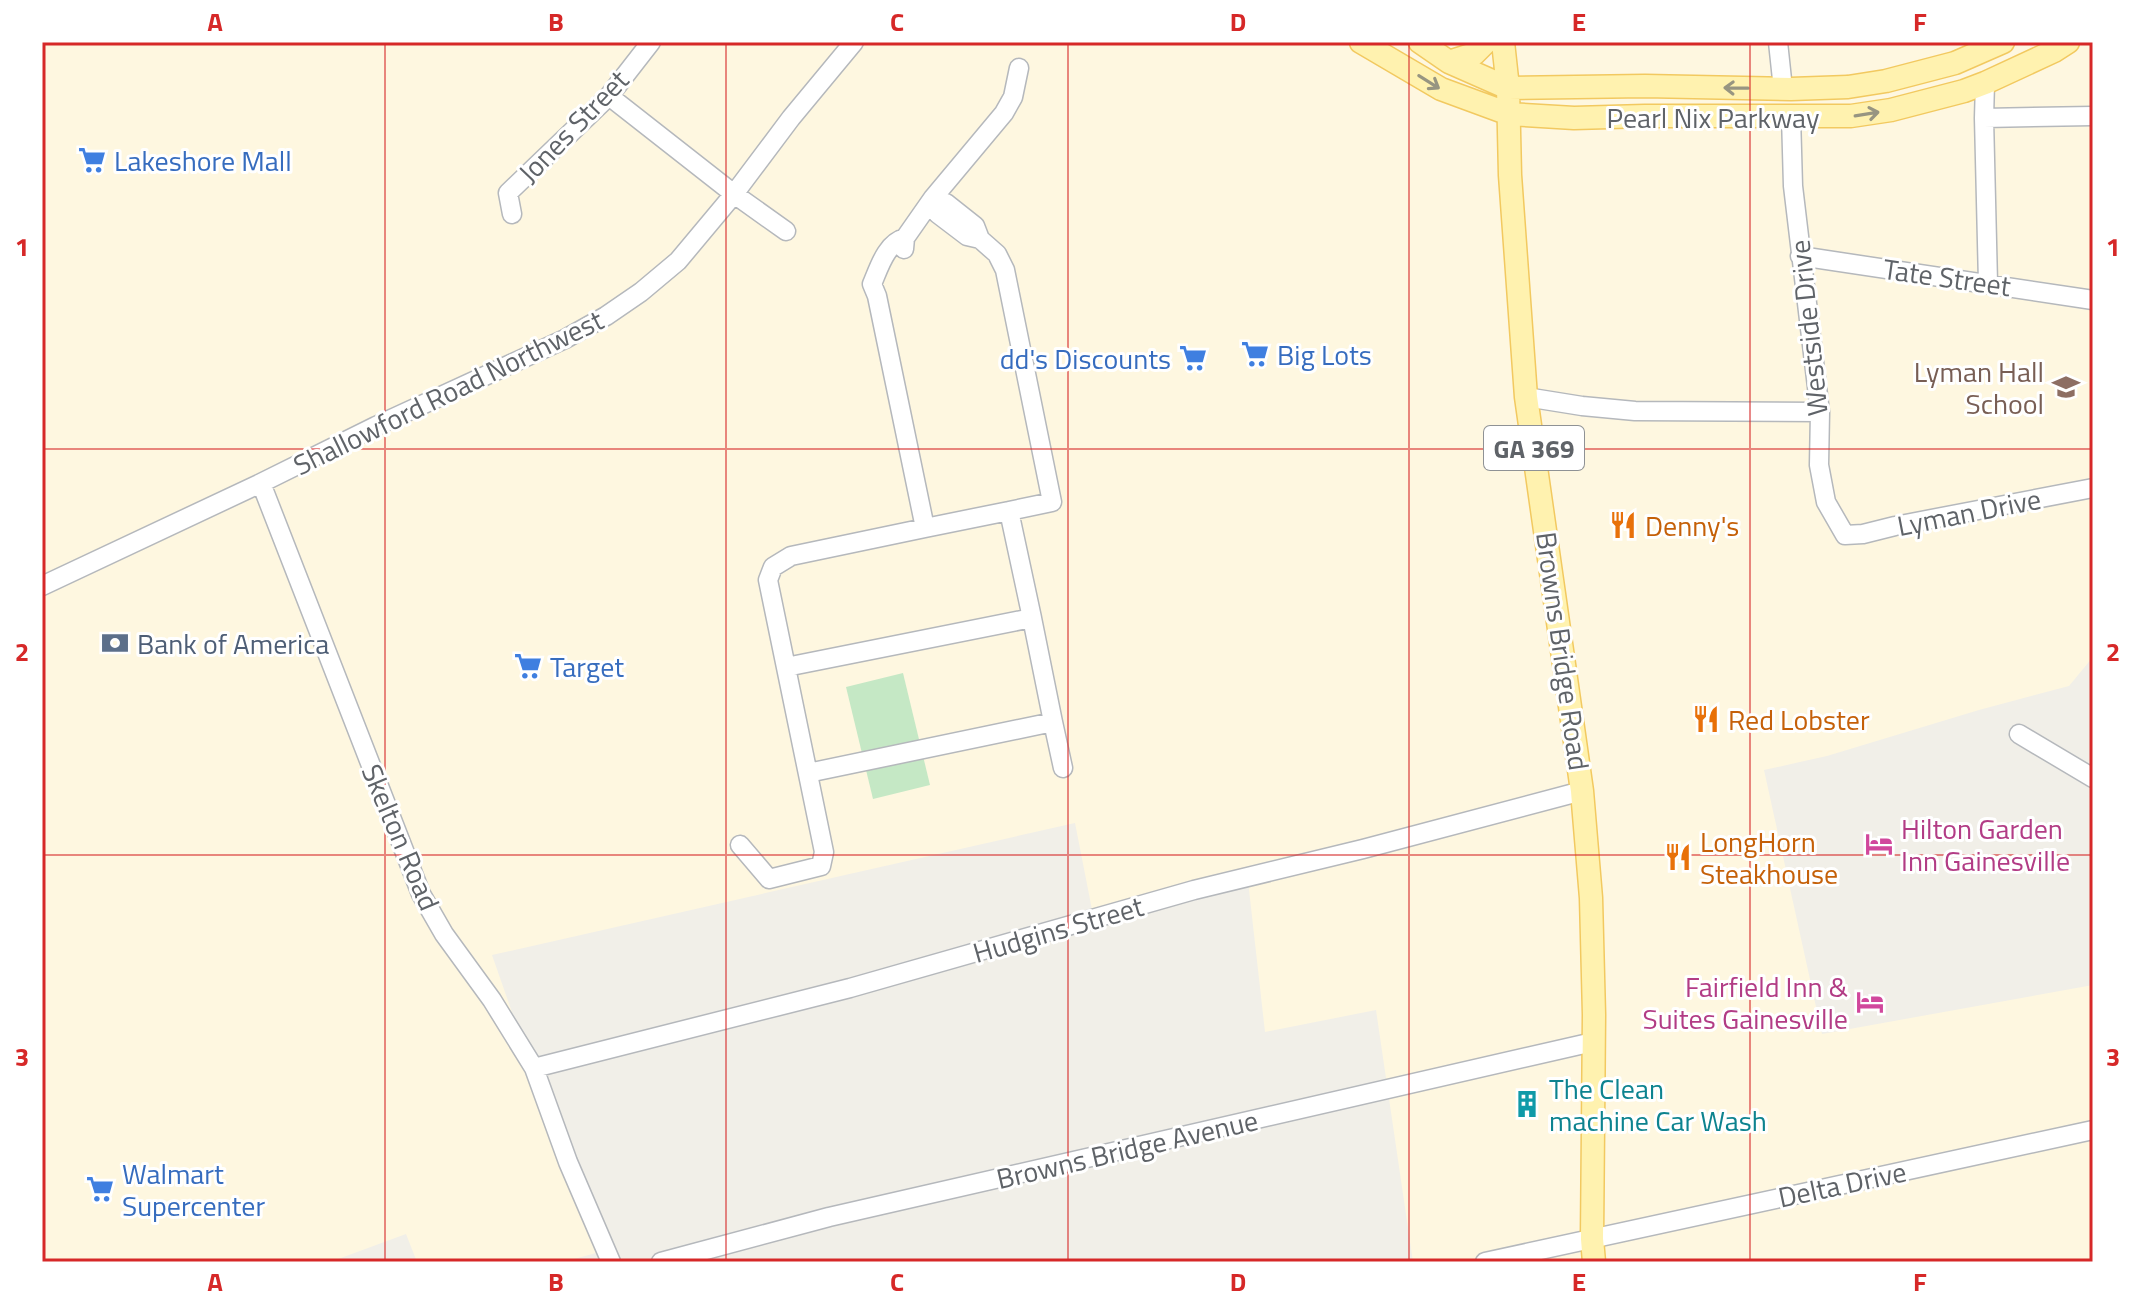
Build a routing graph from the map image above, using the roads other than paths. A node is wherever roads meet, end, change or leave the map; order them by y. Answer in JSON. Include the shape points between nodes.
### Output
{"nodes":[{"id":1,"x":651,"y":42,"type":"edge"},
{"id":2,"x":854,"y":42,"type":"edge"},
{"id":3,"x":1361,"y":42,"type":"edge"},
{"id":4,"x":1420,"y":42,"type":"edge"},
{"id":5,"x":1486,"y":42,"type":"edge"},
{"id":6,"x":1503,"y":42,"type":"edge"},
{"id":7,"x":1778,"y":42,"type":"edge"},
{"id":8,"x":2003,"y":42,"type":"edge"},
{"id":9,"x":2068,"y":42,"type":"edge"},
{"id":10,"x":1449,"y":62,"type":"junction"},
{"id":11,"x":1019,"y":68,"type":"dead end"},
{"id":12,"x":1985,"y":83,"type":"junction"},
{"id":13,"x":1508,"y":88,"type":"junction"},
{"id":14,"x":1783,"y":89,"type":"junction"},
{"id":15,"x":609,"y":96,"type":"junction"},
{"id":16,"x":1509,"y":114,"type":"junction"},
{"id":17,"x":1791,"y":116,"type":"junction"},
{"id":18,"x":2093,"y":116,"type":"edge"},
{"id":19,"x":1984,"y":118,"type":"junction"},
{"id":20,"x":734,"y":194,"type":"junction"},
{"id":21,"x":935,"y":200,"type":"junction"},
{"id":22,"x":512,"y":214,"type":"dead end"},
{"id":23,"x":786,"y":231,"type":"dead end"},
{"id":24,"x":1800,"y":256,"type":"junction"},
{"id":25,"x":1988,"y":283,"type":"junction"},
{"id":26,"x":2093,"y":300,"type":"edge"},
{"id":27,"x":1526,"y":397,"type":"junction"},
{"id":28,"x":1820,"y":412,"type":"junction"},
{"id":29,"x":261,"y":483,"type":"junction"},
{"id":30,"x":2093,"y":488,"type":"edge"},
{"id":31,"x":1009,"y":511,"type":"junction"},
{"id":32,"x":925,"y":528,"type":"junction"},
{"id":33,"x":1845,"y":535,"type":"joint"},
{"id":34,"x":42,"y":586,"type":"edge"},
{"id":35,"x":1032,"y":618,"type":"junction"},
{"id":36,"x":786,"y":667,"type":"junction"},
{"id":37,"x":1053,"y":722,"type":"junction"},
{"id":38,"x":2019,"y":734,"type":"dead end"},
{"id":39,"x":1063,"y":768,"type":"dead end"},
{"id":40,"x":808,"y":773,"type":"junction"},
{"id":41,"x":2093,"y":778,"type":"edge"},
{"id":42,"x":1582,"y":791,"type":"junction"},
{"id":43,"x":740,"y":845,"type":"dead end"},
{"id":44,"x":1593,"y":1042,"type":"junction"},
{"id":45,"x":534,"y":1068,"type":"junction"},
{"id":46,"x":2093,"y":1130,"type":"edge"},
{"id":47,"x":1592,"y":1239,"type":"junction"},
{"id":48,"x":611,"y":1262,"type":"edge"},
{"id":49,"x":661,"y":1262,"type":"edge"},
{"id":50,"x":1485,"y":1262,"type":"edge"},
{"id":51,"x":1594,"y":1262,"type":"edge"}],
"edges":[{"from":1,"to":15,"type":"street","name":"Jones Street"},
{"from":2,"to":20,"type":"street","name":"Shallowford Road Northwest"},
{"from":3,"to":16,"type":"main road","name":"Pearl Nix Parkway","one_way":true,"via":[[1441,89]]},
{"from":4,"to":10,"type":"main road","name":"Pearl Nix Parkway"},
{"from":5,"to":10,"type":"main road","via":[[1474,54]]},
{"from":6,"to":13,"type":"main road","name":"Browns Bridge Road","number":"GA 369"},
{"from":7,"to":14,"type":"street"},
{"from":8,"to":14,"type":"main road","name":"Pearl Nix Parkway","via":[[1955,63],[1886,81]]},
{"from":9,"to":12,"type":"main road","name":"Pearl Nix Parkway"},
{"from":10,"to":13,"type":"main road","name":"Pearl Nix Parkway"},
{"from":11,"to":21,"type":"street","via":[[1004,113]]},
{"from":17,"to":12,"type":"main road","name":"Pearl Nix Parkway","one_way":true,"via":[[1891,110]]},
{"from":12,"to":19,"type":"street"},
{"from":14,"to":13,"type":"main road","name":"Pearl Nix Parkway","one_way":true},
{"from":13,"to":16,"type":"main road","name":"Browns Bridge Road","number":"GA 369"},
{"from":15,"to":20,"type":"street"},
{"from":15,"to":22,"type":"street","name":"Jones Street","via":[[508,193]]},
{"from":16,"to":17,"type":"main road","name":"Pearl Nix Parkway"},
{"from":16,"to":27,"type":"main road","name":"Browns Bridge Road","number":"GA 369"},
{"from":17,"to":24,"type":"street","name":"Westside Drive"},
{"from":18,"to":19,"type":"street"},
{"from":19,"to":25,"type":"street"},
{"from":20,"to":23,"type":"street"},
{"from":20,"to":29,"type":"street","name":"Shallowford Road Northwest","via":[[678,261],[606,316]]},
{"from":21,"to":31,"type":"street","via":[[938,214],[957,220],[967,236],[980,239],[1005,270],[1052,502]]},
{"from":21,"to":32,"type":"street","via":[[898,240],[872,284]]},
{"from":24,"to":25,"type":"street","name":"Tate Street"},
{"from":24,"to":28,"type":"street","name":"Westside Drive"},
{"from":25,"to":26,"type":"street","name":"Tate Street"},
{"from":27,"to":28,"type":"street","via":[[1635,411]]},
{"from":27,"to":42,"type":"main road","name":"Browns Bridge Road","number":"GA 369"},
{"from":28,"to":33,"type":"street","name":"Westside Drive","via":[[1819,465],[1826,502]]},
{"from":29,"to":34,"type":"street","name":"Shallowford Road Northwest"},
{"from":29,"to":45,"type":"street","name":"Skelton Road","via":[[421,894]]},
{"from":30,"to":33,"type":"street","name":"Lyman Drive"},
{"from":31,"to":32,"type":"street"},
{"from":31,"to":35,"type":"street"},
{"from":32,"to":36,"type":"street","via":[[791,556],[773,567],[768,580]]},
{"from":35,"to":36,"type":"street"},
{"from":35,"to":37,"type":"street"},
{"from":36,"to":40,"type":"street"},
{"from":37,"to":39,"type":"street"},
{"from":37,"to":40,"type":"street"},
{"from":38,"to":41,"type":"street"},
{"from":40,"to":43,"type":"street","via":[[824,852],[821,866],[769,879]]},
{"from":42,"to":44,"type":"main road","name":"Browns Bridge Road","number":"GA 369","via":[[1591,898]]},
{"from":42,"to":45,"type":"street","name":"Hudgins Street"},
{"from":44,"to":47,"type":"main road","name":"Browns Bridge Road","number":"GA 369"},
{"from":44,"to":49,"type":"street","name":"Browns Bridge Avenue","via":[[829,1217]]},
{"from":45,"to":48,"type":"street","name":"Skelton Road"},
{"from":46,"to":47,"type":"street","name":"Delta Drive"},
{"from":47,"to":50,"type":"street","name":"Delta Drive"},
{"from":47,"to":51,"type":"main road","name":"Browns Bridge Road","number":"GA 369"}]}
